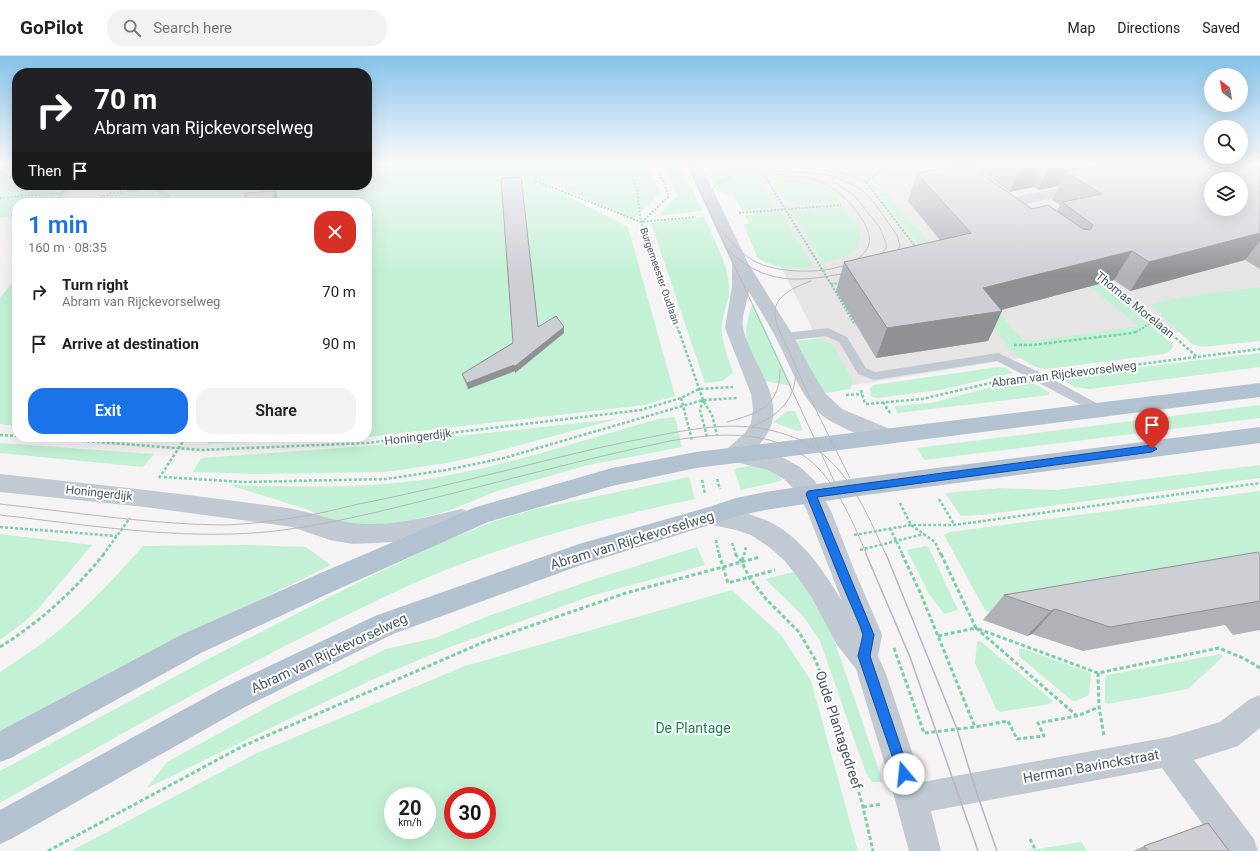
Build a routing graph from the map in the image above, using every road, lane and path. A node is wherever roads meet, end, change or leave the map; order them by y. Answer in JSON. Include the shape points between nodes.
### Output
{"nodes":[{"id":1,"x":585,"y":200,"type":"edge"},
{"id":2,"x":638,"y":200,"type":"edge"},
{"id":3,"x":665,"y":200,"type":"edge"},
{"id":4,"x":710,"y":200,"type":"edge"},
{"id":5,"x":780,"y":200,"type":"edge"},
{"id":6,"x":1000,"y":200,"type":"edge"},
{"id":7,"x":1026,"y":200,"type":"edge"},
{"id":8,"x":641,"y":222,"type":"junction"},
{"id":9,"x":740,"y":263,"type":"junction"},
{"id":10,"x":1102,"y":278,"type":"edge"},
{"id":11,"x":831,"y":284,"type":"dead end"},
{"id":12,"x":785,"y":337,"type":"junction"},
{"id":13,"x":1260,"y":349,"type":"edge"},
{"id":14,"x":1198,"y":357,"type":"junction"},
{"id":15,"x":1037,"y":376,"type":"junction"},
{"id":16,"x":1260,"y":390,"type":"edge"},
{"id":17,"x":681,"y":398,"type":"dead end"},
{"id":18,"x":703,"y":400,"type":"junction"},
{"id":19,"x":762,"y":400,"type":"junction"},
{"id":20,"x":827,"y":408,"type":"junction"},
{"id":21,"x":1100,"y":410,"type":"junction"},
{"id":22,"x":0,"y":435,"type":"edge"},
{"id":23,"x":882,"y":435,"type":"junction"},
{"id":24,"x":1260,"y":435,"type":"edge"},
{"id":25,"x":12,"y":436,"type":"edge"},
{"id":26,"x":93,"y":442,"type":"edge"},
{"id":27,"x":183,"y":442,"type":"edge"},
{"id":28,"x":178,"y":449,"type":"junction"},
{"id":29,"x":724,"y":456,"type":"junction"},
{"id":30,"x":152,"y":476,"type":"dead end"},
{"id":31,"x":160,"y":476,"type":"junction"},
{"id":32,"x":0,"y":483,"type":"edge"},
{"id":33,"x":1260,"y":483,"type":"edge"},
{"id":34,"x":811,"y":494,"type":"junction"},
{"id":35,"x":145,"y":498,"type":"junction"},
{"id":36,"x":481,"y":515,"type":"junction"},
{"id":37,"x":725,"y":517,"type":"junction"},
{"id":38,"x":0,"y":527,"type":"edge"},
{"id":39,"x":890,"y":528,"type":"junction"},
{"id":40,"x":117,"y":536,"type":"junction"},
{"id":41,"x":830,"y":541,"type":"junction"},
{"id":42,"x":791,"y":550,"type":"junction"},
{"id":43,"x":742,"y":562,"type":"junction"},
{"id":44,"x":938,"y":636,"type":"junction"},
{"id":45,"x":892,"y":641,"type":"dead end"},
{"id":46,"x":0,"y":647,"type":"edge"},
{"id":47,"x":864,"y":656,"type":"junction"},
{"id":48,"x":1098,"y":673,"type":"dead end"},
{"id":49,"x":1099,"y":707,"type":"junction"},
{"id":50,"x":1260,"y":709,"type":"edge"},
{"id":51,"x":1077,"y":716,"type":"junction"},
{"id":52,"x":975,"y":727,"type":"junction"},
{"id":53,"x":0,"y":747,"type":"edge"},
{"id":54,"x":1169,"y":752,"type":"junction"},
{"id":55,"x":1109,"y":763,"type":"junction"},
{"id":56,"x":912,"y":800,"type":"junction"},
{"id":57,"x":0,"y":828,"type":"edge"},
{"id":58,"x":1030,"y":839,"type":"dead end"},
{"id":59,"x":48,"y":851,"type":"edge"},
{"id":60,"x":872,"y":851,"type":"edge"},
{"id":61,"x":925,"y":851,"type":"edge"},
{"id":62,"x":1036,"y":851,"type":"edge"},
{"id":63,"x":1242,"y":851,"type":"edge"}],
"edges":[{"from":1,"to":8,"type":"path"},
{"from":2,"to":8,"type":"path"},
{"from":3,"to":8,"type":"path","name":"Burgemeester Oudlaan"},
{"from":4,"to":9,"type":"street"},
{"from":5,"to":11,"type":"path"},
{"from":6,"to":7,"type":"street","via":[[1011,207]]},
{"from":8,"to":18,"type":"path","name":"Burgemeester Oudlaan"},
{"from":9,"to":12,"type":"street"},
{"from":9,"to":19,"type":"street","via":[[741,287],[734,328]]},
{"from":10,"to":14,"type":"path","name":"Thomas Morelaan","via":[[1150,314]]},
{"from":12,"to":15,"type":"lane","via":[[828,332],[843,340],[862,371],[874,376],[993,357]]},
{"from":12,"to":20,"type":"street","via":[[810,387]]},
{"from":13,"to":14,"type":"path","name":"Abram van Rijckevorselweg"},
{"from":14,"to":15,"type":"path","name":"Abram van Rijckevorselweg"},
{"from":15,"to":20,"type":"path","name":"Abram van Rijckevorselweg","via":[[1004,380],[922,399]]},
{"from":15,"to":21,"type":"lane"},
{"from":16,"to":21,"type":"main road"},
{"from":17,"to":28,"type":"path","name":"Honingerdijk","via":[[641,410],[367,443]]},
{"from":18,"to":19,"type":"path"},
{"from":18,"to":29,"type":"path","name":"Abram van Rijckevorselweg","via":[[712,415]]},
{"from":18,"to":29,"type":"path","name":"Abram van Rijckevorselweg","via":[[700,410]]},
{"from":18,"to":31,"type":"path","via":[[504,458],[386,479],[243,482]]},
{"from":19,"to":29,"type":"street","via":[[763,422],[755,437],[746,446]]},
{"from":20,"to":23,"type":"street"},
{"from":21,"to":23,"type":"main road"},
{"from":22,"to":25,"type":"path"},
{"from":23,"to":29,"type":"main road"},
{"from":24,"to":34,"type":"main road","name":"Abram van Rijckevorselweg"},
{"from":26,"to":28,"type":"path","name":"Honingerdijk"},
{"from":27,"to":28,"type":"path"},
{"from":28,"to":31,"type":"path"},
{"from":29,"to":34,"type":"street","via":[[774,463],[792,473]]},
{"from":29,"to":36,"type":"main road","via":[[612,477]]},
{"from":29,"to":37,"type":"path","name":"Abram van Rijckevorselweg"},
{"from":30,"to":31,"type":"path"},
{"from":31,"to":35,"type":"path"},
{"from":32,"to":35,"type":"street","name":"Honingerdijk"},
{"from":33,"to":39,"type":"path","via":[[954,524]]},
{"from":34,"to":37,"type":"main road","name":"Abram van Rijckevorselweg","via":[[743,505]]},
{"from":34,"to":41,"type":"street"},
{"from":35,"to":36,"type":"street","name":"Honingerdijk","via":[[294,518],[353,534],[393,533]]},
{"from":35,"to":40,"type":"path"},
{"from":36,"to":53,"type":"main road","via":[[191,644]]},
{"from":37,"to":42,"type":"street","via":[[767,531]]},
{"from":37,"to":43,"type":"path","name":"Abram van Rijckevorselweg","via":[[734,552]]},
{"from":37,"to":43,"type":"path","name":"Abram van Rijckevorselweg","via":[[746,546]]},
{"from":37,"to":57,"type":"main road","name":"Abram van Rijckevorselweg","via":[[578,555],[384,625],[233,698]]},
{"from":38,"to":40,"type":"path"},
{"from":39,"to":41,"type":"path"},
{"from":39,"to":44,"type":"path"},
{"from":40,"to":46,"type":"path","via":[[79,584],[22,634]]},
{"from":41,"to":47,"type":"street","via":[[868,635]]},
{"from":42,"to":43,"type":"path"},
{"from":42,"to":47,"type":"street","via":[[829,602],[846,636]]},
{"from":43,"to":59,"type":"path","via":[[626,593],[484,642],[243,746]]},
{"from":43,"to":60,"type":"path","name":"Oude Plantagedreef","via":[[749,577],[766,599],[799,632],[816,661],[840,726],[863,807]]},
{"from":44,"to":51,"type":"path","via":[[976,628]]},
{"from":44,"to":52,"type":"path"},
{"from":45,"to":52,"type":"path","via":[[924,733]]},
{"from":47,"to":56,"type":"street"},
{"from":48,"to":49,"type":"path"},
{"from":49,"to":51,"type":"path"},
{"from":49,"to":55,"type":"path"},
{"from":50,"to":54,"type":"street","name":"Herman Bavinckstraat","via":[[1227,735]]},
{"from":51,"to":52,"type":"path","via":[[1038,723],[1044,736],[1017,739],[1008,721]]},
{"from":54,"to":55,"type":"street","name":"Herman Bavinckstraat"},
{"from":54,"to":63,"type":"street"},
{"from":55,"to":56,"type":"street","name":"Herman Bavinckstraat"},
{"from":56,"to":61,"type":"street"},
{"from":58,"to":62,"type":"path"}]}
